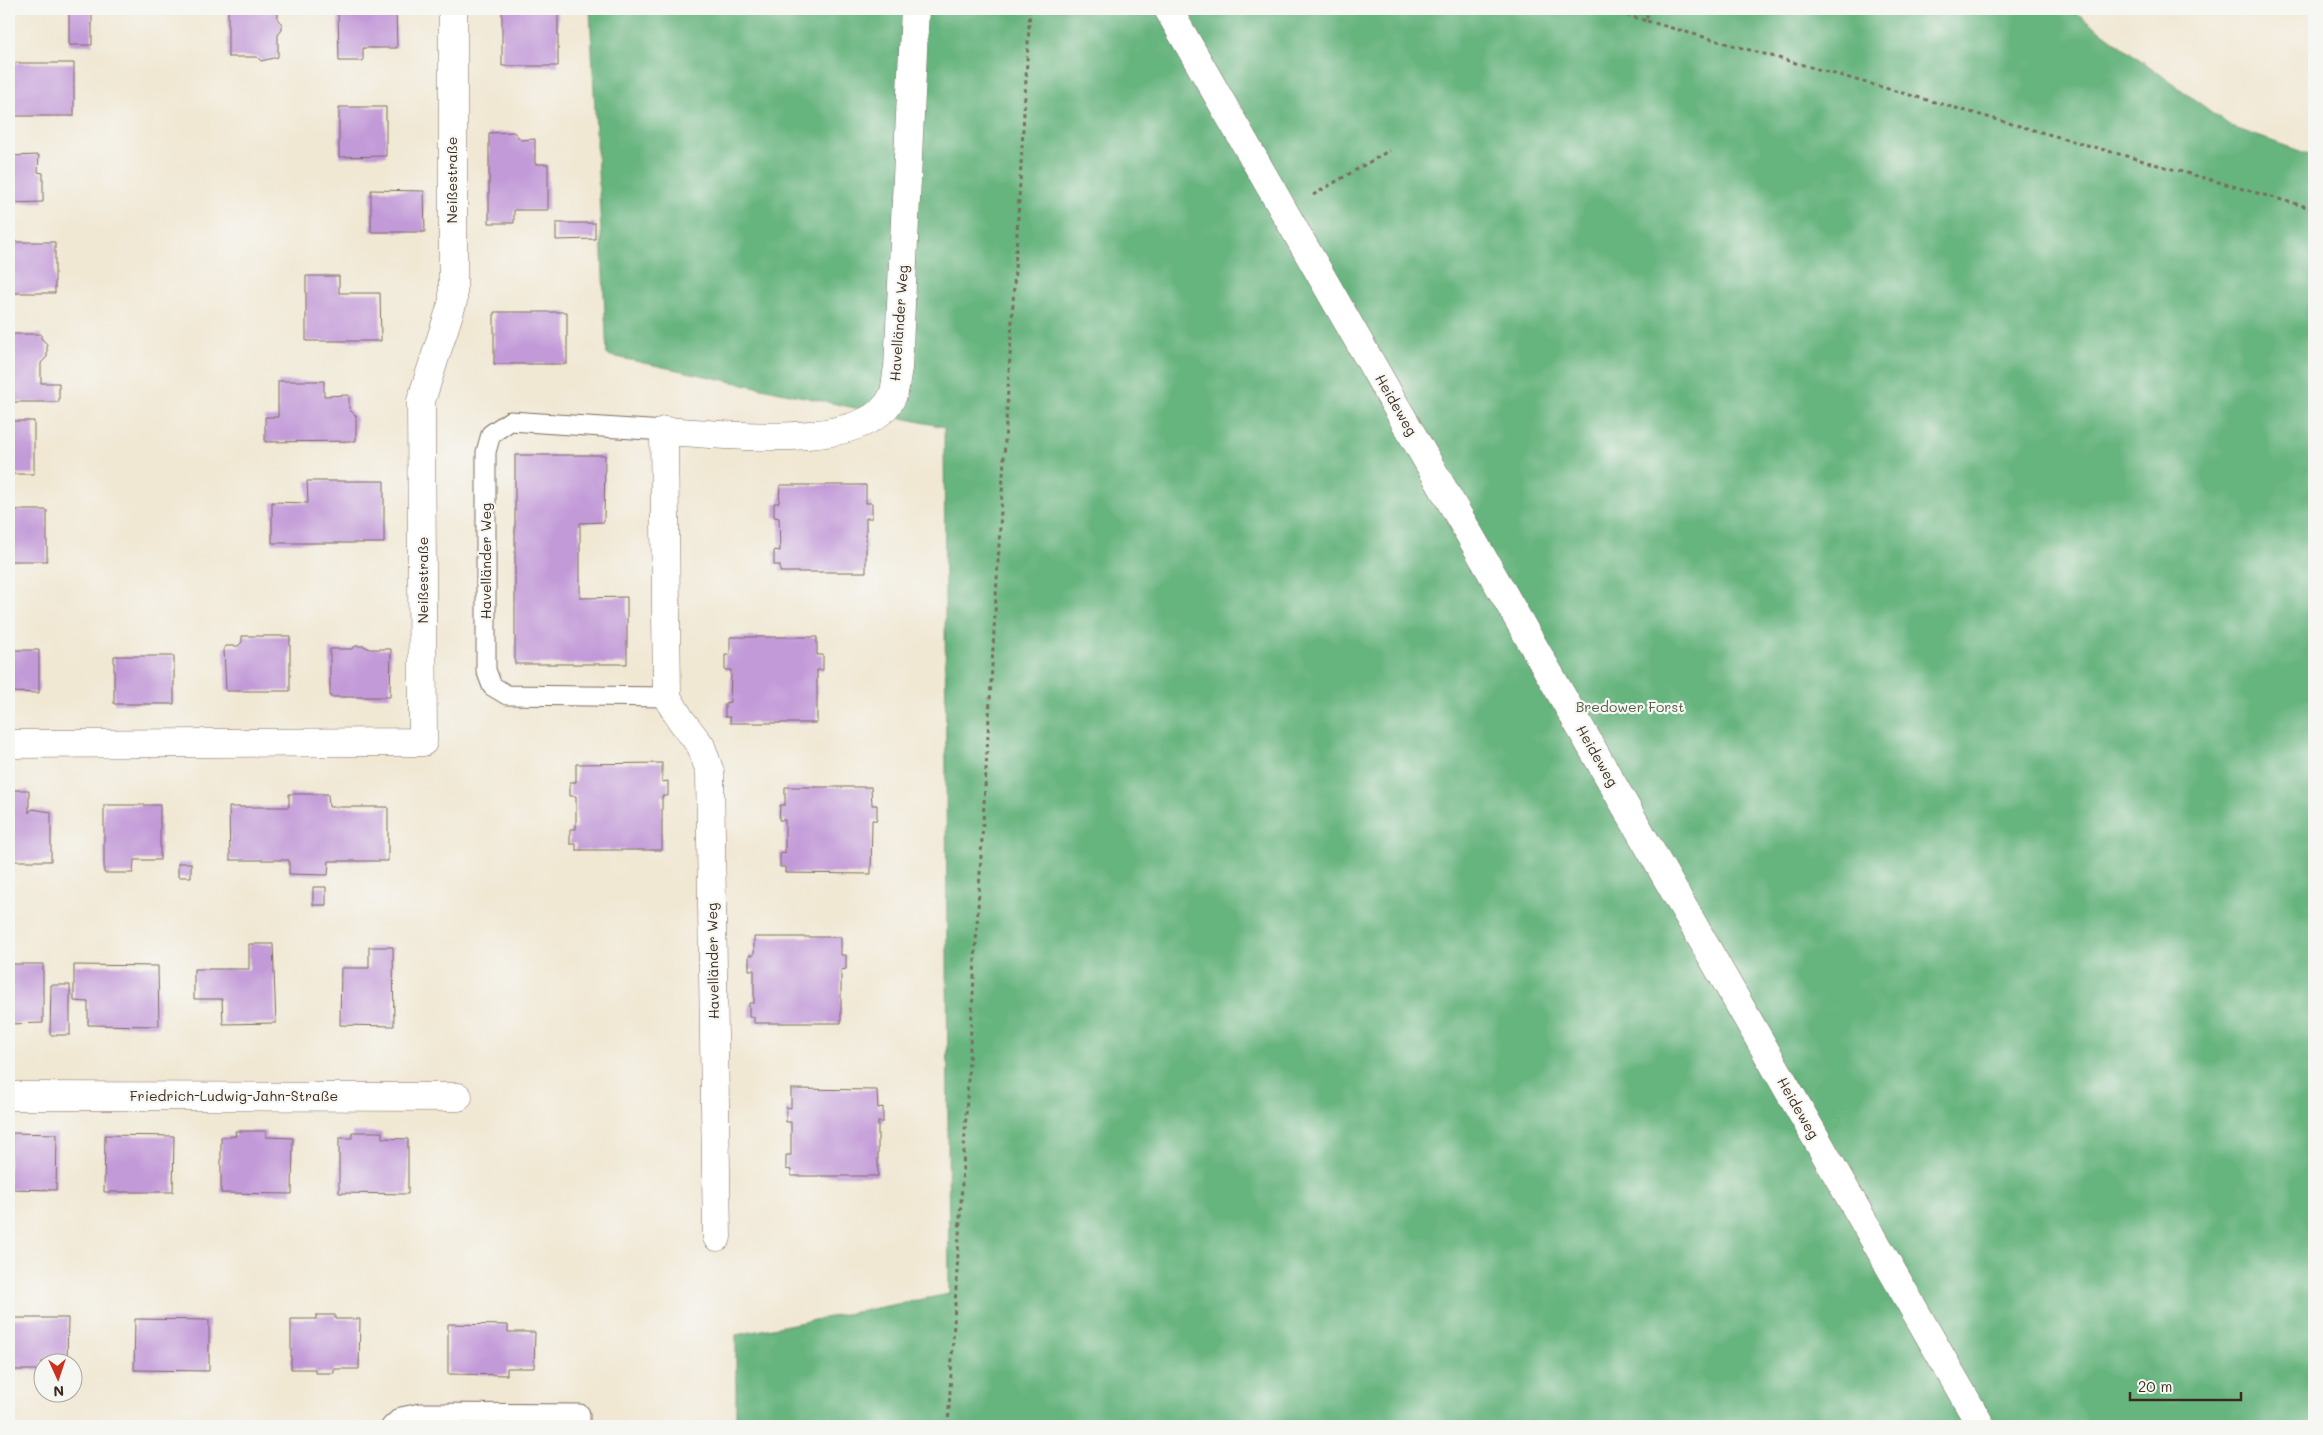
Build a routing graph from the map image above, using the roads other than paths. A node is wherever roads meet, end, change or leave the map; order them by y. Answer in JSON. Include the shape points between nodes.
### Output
{"nodes":[{"id":1,"x":453,"y":9,"type":"edge"},
{"id":2,"x":916,"y":9,"type":"edge"},
{"id":3,"x":1168,"y":9,"type":"edge"},
{"id":4,"x":664,"y":431,"type":"junction"},
{"id":5,"x":667,"y":697,"type":"junction"},
{"id":6,"x":9,"y":744,"type":"edge"},
{"id":7,"x":9,"y":1096,"type":"edge"},
{"id":8,"x":458,"y":1097,"type":"dead end"},
{"id":9,"x":717,"y":1237,"type":"dead end"},
{"id":10,"x":391,"y":1426,"type":"edge"},
{"id":11,"x":580,"y":1426,"type":"edge"},
{"id":12,"x":1981,"y":1426,"type":"edge"}],
"edges":[{"from":1,"to":6,"type":"street","name":"Neißestraße","via":[[452,301],[422,401],[424,742]]},
{"from":2,"to":4,"type":"street","name":"Havelländer Weg","via":[[898,368],[892,395],[883,409],[867,422],[839,432],[804,436]]},
{"from":3,"to":12,"type":"street","name":"Heideweg"},
{"from":4,"to":5,"type":"street"},
{"from":4,"to":5,"type":"lane","name":"Havelländer Weg","via":[[510,421],[491,434],[486,452],[486,670],[492,686],[507,695]]},
{"from":5,"to":9,"type":"street","name":"Havelländer Weg","via":[[701,746],[710,772]]},
{"from":7,"to":8,"type":"street","name":"Friedrich-Ludwig-Jahn-Straße"},
{"from":10,"to":11,"type":"lane","via":[[401,1417],[420,1413],[580,1414]]}]}
